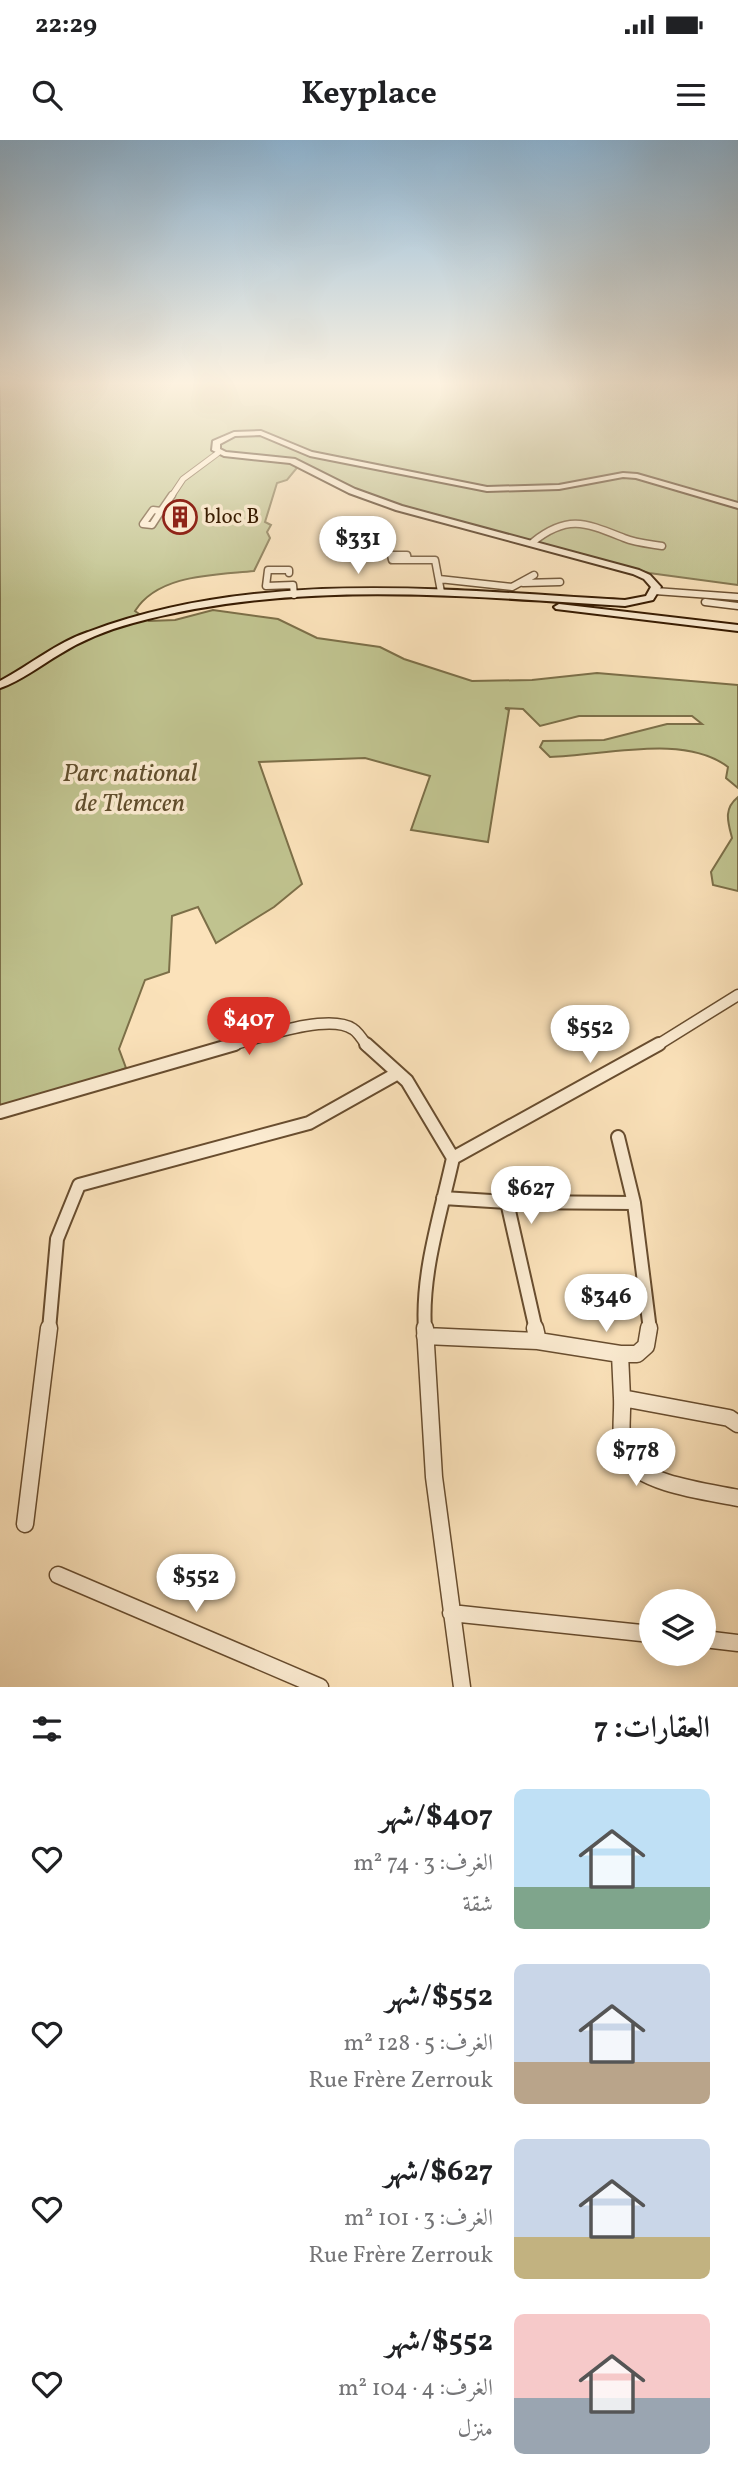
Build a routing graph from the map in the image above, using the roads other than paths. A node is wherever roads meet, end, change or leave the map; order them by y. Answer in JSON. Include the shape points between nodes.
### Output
{"nodes":[{"id":1,"x":214,"y":455,"type":"edge"},
{"id":2,"x":217,"y":455,"type":"edge"},
{"id":3,"x":314,"y":455,"type":"edge"},
{"id":4,"x":738,"y":506,"type":"edge"},
{"id":5,"x":162,"y":511,"type":"dead end"},
{"id":6,"x":533,"y":542,"type":"junction"},
{"id":7,"x":662,"y":546,"type":"dead end"},
{"id":8,"x":408,"y":560,"type":"dead end"},
{"id":9,"x":289,"y":573,"type":"dead end"},
{"id":10,"x":534,"y":575,"type":"dead end"},
{"id":11,"x":439,"y":579,"type":"junction"},
{"id":12,"x":559,"y":582,"type":"dead end"},
{"id":13,"x":519,"y":583,"type":"junction"},
{"id":14,"x":655,"y":591,"type":"junction"},
{"id":15,"x":441,"y":592,"type":"junction"},
{"id":16,"x":472,"y":594,"type":"junction"},
{"id":17,"x":293,"y":595,"type":"junction"},
{"id":18,"x":738,"y":597,"type":"edge"},
{"id":19,"x":705,"y":602,"type":"dead end"},
{"id":20,"x":738,"y":606,"type":"edge"},
{"id":21,"x":738,"y":628,"type":"edge"},
{"id":22,"x":3,"y":685,"type":"edge"},
{"id":23,"x":738,"y":995,"type":"edge"},
{"id":24,"x":398,"y":1073,"type":"junction"},
{"id":25,"x":0,"y":1112,"type":"edge"},
{"id":26,"x":618,"y":1137,"type":"dead end"},
{"id":27,"x":453,"y":1158,"type":"junction"},
{"id":28,"x":443,"y":1198,"type":"junction"},
{"id":29,"x":507,"y":1202,"type":"junction"},
{"id":30,"x":634,"y":1203,"type":"junction"},
{"id":31,"x":425,"y":1336,"type":"junction"},
{"id":32,"x":537,"y":1341,"type":"junction"},
{"id":33,"x":620,"y":1354,"type":"junction"},
{"id":34,"x":622,"y":1398,"type":"junction"},
{"id":35,"x":738,"y":1424,"type":"edge"},
{"id":36,"x":738,"y":1498,"type":"edge"},
{"id":37,"x":25,"y":1524,"type":"dead end"},
{"id":38,"x":58,"y":1575,"type":"dead end"},
{"id":39,"x":451,"y":1613,"type":"junction"},
{"id":40,"x":639,"y":1633,"type":"edge"},
{"id":41,"x":716,"y":1640,"type":"edge"},
{"id":42,"x":738,"y":1643,"type":"edge"},
{"id":43,"x":320,"y":1687,"type":"edge"},
{"id":44,"x":462,"y":1687,"type":"edge"}],
"edges":[{"from":1,"to":5,"type":"street","via":[[183,479]]},
{"from":2,"to":6,"type":"main road","via":[[292,461],[399,508]]},
{"from":3,"to":4,"type":"main road","via":[[486,489],[559,487],[628,475]]},
{"from":6,"to":7,"type":"street","via":[[553,526],[583,523],[626,540]]},
{"from":6,"to":14,"type":"main road","via":[[636,572],[653,582]]},
{"from":8,"to":11,"type":"street","via":[[435,560]]},
{"from":9,"to":17,"type":"street","via":[[268,570],[267,586],[293,585]]},
{"from":10,"to":13,"type":"street"},
{"from":11,"to":13,"type":"street","via":[[512,587]]},
{"from":11,"to":15,"type":"street"},
{"from":12,"to":13,"type":"street"},
{"from":14,"to":16,"type":"main road","via":[[643,601],[625,603]]},
{"from":14,"to":18,"type":"street"},
{"from":15,"to":16,"type":"main road"},
{"from":15,"to":17,"type":"main road"},
{"from":16,"to":21,"type":"main road","via":[[624,617]]},
{"from":17,"to":22,"type":"main road","via":[[185,610],[115,626],[70,642]]},
{"from":19,"to":20,"type":"street"},
{"from":23,"to":27,"type":"street","via":[[646,1052]]},
{"from":24,"to":25,"type":"street","via":[[372,1052],[354,1028],[315,1024]]},
{"from":24,"to":27,"type":"street"},
{"from":24,"to":37,"type":"street","via":[[309,1123],[79,1185],[57,1239]]},
{"from":26,"to":30,"type":"street"},
{"from":27,"to":28,"type":"street"},
{"from":28,"to":29,"type":"street"},
{"from":28,"to":31,"type":"street","via":[[424,1314]]},
{"from":29,"to":30,"type":"street"},
{"from":29,"to":32,"type":"street"},
{"from":30,"to":33,"type":"street","via":[[649,1333],[646,1346],[637,1354]]},
{"from":31,"to":32,"type":"street"},
{"from":31,"to":39,"type":"street","via":[[434,1477]]},
{"from":32,"to":33,"type":"street"},
{"from":33,"to":34,"type":"street"},
{"from":34,"to":35,"type":"street","via":[[729,1418]]},
{"from":34,"to":36,"type":"street","via":[[626,1456],[633,1467],[659,1479]]},
{"from":38,"to":43,"type":"street"},
{"from":39,"to":40,"type":"street"},
{"from":39,"to":44,"type":"street"},
{"from":41,"to":42,"type":"street"}]}
